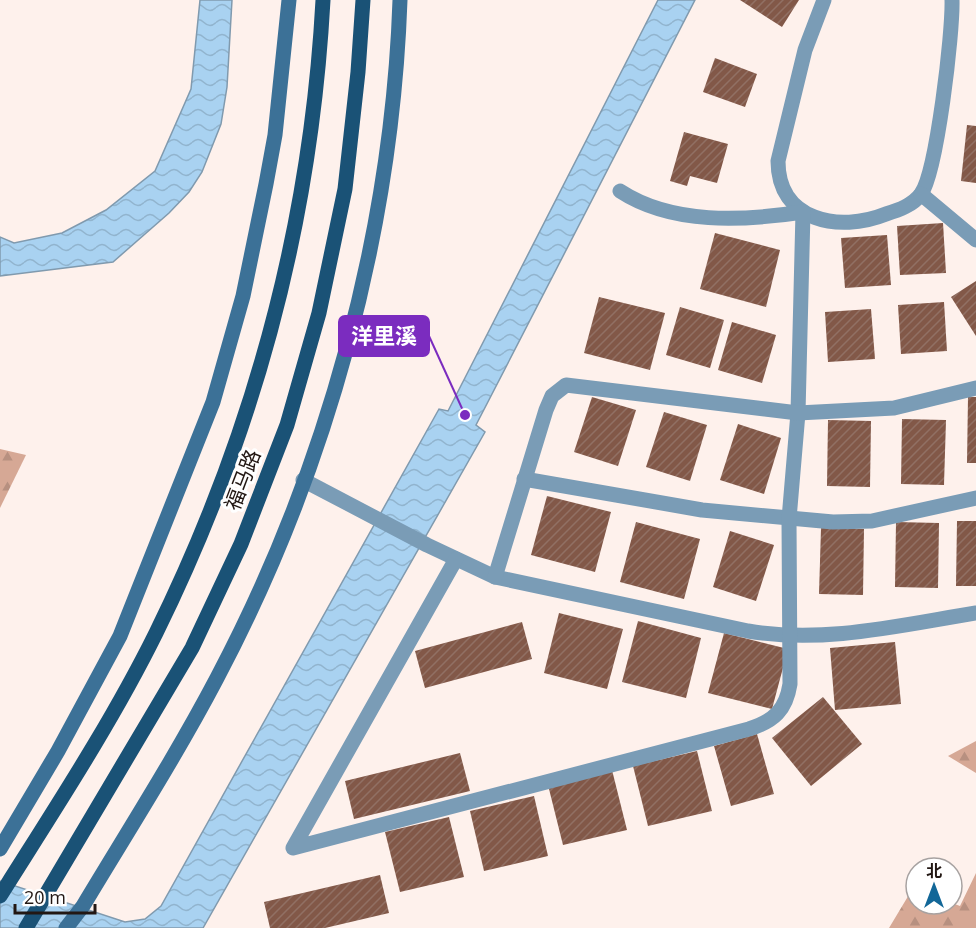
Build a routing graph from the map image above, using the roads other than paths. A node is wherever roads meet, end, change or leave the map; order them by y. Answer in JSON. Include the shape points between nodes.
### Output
{"nodes":[{"id":1,"x":289,"y":0,"type":"edge"},
{"id":2,"x":323,"y":0,"type":"edge"},
{"id":3,"x":363,"y":0,"type":"edge"},
{"id":4,"x":400,"y":0,"type":"edge"},
{"id":5,"x":824,"y":0,"type":"edge"},
{"id":6,"x":952,"y":0,"type":"edge"},
{"id":7,"x":620,"y":191,"type":"dead end"},
{"id":8,"x":921,"y":194,"type":"junction"},
{"id":9,"x":803,"y":212,"type":"junction"},
{"id":10,"x":976,"y":240,"type":"edge"},
{"id":11,"x":976,"y":388,"type":"edge"},
{"id":12,"x":798,"y":413,"type":"junction"},
{"id":13,"x":524,"y":479,"type":"junction"},
{"id":14,"x":303,"y":480,"type":"junction"},
{"id":15,"x":976,"y":498,"type":"edge"},
{"id":16,"x":789,"y":519,"type":"junction"},
{"id":17,"x":456,"y":559,"type":"junction"},
{"id":18,"x":495,"y":577,"type":"junction"},
{"id":19,"x":976,"y":613,"type":"edge"},
{"id":20,"x":789,"y":636,"type":"junction"},
{"id":21,"x":0,"y":849,"type":"edge"},
{"id":22,"x":4,"y":890,"type":"edge"},
{"id":23,"x":27,"y":928,"type":"edge"},
{"id":24,"x":66,"y":928,"type":"edge"}],
"edges":[{"from":1,"to":21,"type":"main road","via":[[266,184],[243,296],[213,402],[120,636]]},
{"from":2,"to":22,"type":"main road","name":"福马路","via":[[313,125],[293,243],[264,359],[227,471],[156,634]]},
{"from":3,"to":23,"type":"main road","name":"福马路","via":[[345,189],[319,313],[287,425],[241,544],[192,648]]},
{"from":4,"to":14,"type":"main road","via":[[388,134],[373,231],[353,319]]},
{"from":5,"to":9,"type":"street","via":[[805,51],[778,161],[783,190]]},
{"from":6,"to":8,"type":"street","via":[[950,44],[929,180]]},
{"from":7,"to":9,"type":"street","via":[[650,208],[672,213],[756,218]]},
{"from":8,"to":9,"type":"street","via":[[913,203],[894,212],[851,223],[836,223]]},
{"from":8,"to":10,"type":"street"},
{"from":9,"to":12,"type":"street"},
{"from":11,"to":12,"type":"street","via":[[894,408]]},
{"from":12,"to":13,"type":"street","via":[[566,385],[552,396]]},
{"from":12,"to":16,"type":"street"},
{"from":13,"to":16,"type":"street","via":[[702,510]]},
{"from":13,"to":18,"type":"street"},
{"from":14,"to":17,"type":"street"},
{"from":14,"to":24,"type":"main road","via":[[250,609],[216,679],[83,906]]},
{"from":15,"to":16,"type":"street","via":[[872,520]]},
{"from":16,"to":20,"type":"street"},
{"from":17,"to":18,"type":"street"},
{"from":17,"to":20,"type":"street","via":[[293,848],[767,723],[777,715],[788,695]]},
{"from":18,"to":20,"type":"street","via":[[748,631]]},
{"from":19,"to":20,"type":"street","via":[[854,633]]}]}
